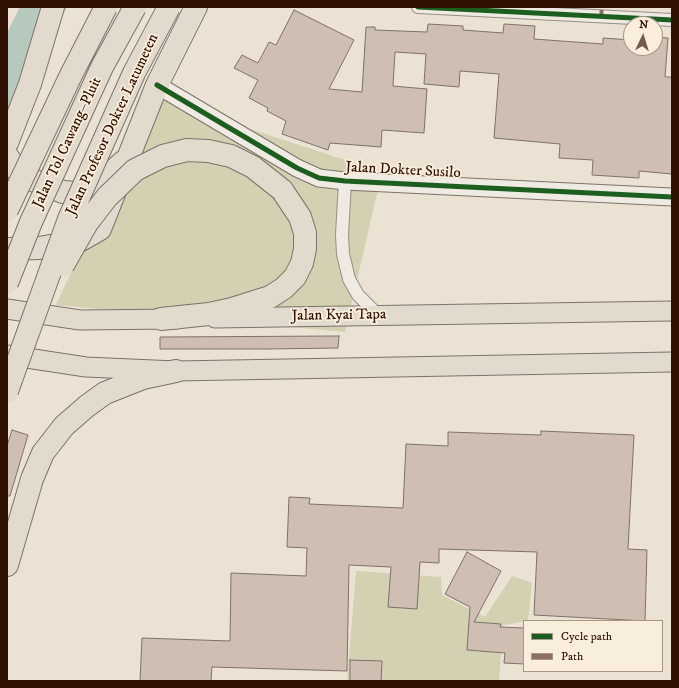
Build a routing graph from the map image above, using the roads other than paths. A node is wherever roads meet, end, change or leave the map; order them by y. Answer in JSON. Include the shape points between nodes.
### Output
{"nodes":[{"id":1,"x":53,"y":7,"type":"edge"},
{"id":2,"x":106,"y":7,"type":"edge"},
{"id":3,"x":135,"y":7,"type":"edge"},
{"id":4,"x":169,"y":7,"type":"edge"},
{"id":5,"x":196,"y":7,"type":"edge"},
{"id":6,"x":418,"y":7,"type":"edge"},
{"id":7,"x":601,"y":12,"type":"edge"},
{"id":8,"x":672,"y":20,"type":"edge"},
{"id":9,"x":157,"y":85,"type":"junction"},
{"id":10,"x":7,"y":143,"type":"edge"},
{"id":11,"x":7,"y":156,"type":"edge"},
{"id":12,"x":127,"y":159,"type":"junction"},
{"id":13,"x":344,"y":180,"type":"junction"},
{"id":14,"x":672,"y":197,"type":"edge"},
{"id":15,"x":7,"y":210,"type":"edge"},
{"id":16,"x":7,"y":249,"type":"edge"},
{"id":17,"x":7,"y":283,"type":"edge"},
{"id":18,"x":7,"y":309,"type":"edge"},
{"id":19,"x":672,"y":311,"type":"edge"},
{"id":20,"x":378,"y":315,"type":"junction"},
{"id":21,"x":32,"y":318,"type":"junction"},
{"id":22,"x":161,"y":319,"type":"junction"},
{"id":23,"x":7,"y":355,"type":"edge"},
{"id":24,"x":672,"y":362,"type":"edge"},
{"id":25,"x":176,"y":370,"type":"junction"},
{"id":26,"x":7,"y":391,"type":"edge"},
{"id":27,"x":7,"y":565,"type":"edge"}],
"edges":[{"from":1,"to":10,"type":"highway","via":[[30,84]]},
{"from":2,"to":15,"type":"highway","name":"Jalan Tol Cawang–Pluit","bridge":true},
{"from":3,"to":17,"type":"highway","name":"Jalan Tol Cawang–Pluit","bridge":true,"via":[[102,67],[31,222]]},
{"from":4,"to":21,"type":"highway","name":"Jalan Profesor Dokter Latumeten","bridge":true,"via":[[134,73],[69,219]]},
{"from":5,"to":9,"type":"highway","name":"Jalan Profesor Dokter Latumeten"},
{"from":6,"to":7,"type":"street"},
{"from":7,"to":8,"type":"street"},
{"from":9,"to":12,"type":"highway","name":"Jalan Profesor Dokter Latumeten"},
{"from":9,"to":13,"type":"street","name":"Jalan Dokter Susilo","via":[[297,168],[320,178]]},
{"from":11,"to":12,"type":"highway","via":[[17,170],[35,181],[63,192],[77,193],[95,188]]},
{"from":12,"to":16,"type":"highway","name":"Jalan Profesor Dokter Latumeten","via":[[100,229],[80,241],[39,248]]},
{"from":13,"to":14,"type":"street","name":"Jalan Dokter Susilo"},
{"from":13,"to":20,"type":"street","via":[[342,235],[349,279],[358,295]]},
{"from":18,"to":22,"type":"main road","name":"Jalan Kyai Tapa","via":[[80,320]]},
{"from":19,"to":20,"type":"main road","name":"Jalan Kyai Tapa"},
{"from":20,"to":22,"type":"main road","name":"Jalan Kyai Tapa"},
{"from":21,"to":22,"type":"highway","bridge":true,"via":[[87,223],[107,197],[135,170],[163,156],[187,150],[230,156],[253,167],[282,190],[300,217],[305,233],[305,249],[302,263],[295,276],[284,288],[270,297],[210,314]]},
{"from":21,"to":26,"type":"highway","name":"Jalan Profesor Dokter Latumeten","bridge":true},
{"from":23,"to":25,"type":"main road","via":[[86,367]]},
{"from":24,"to":25,"type":"main road"},
{"from":25,"to":27,"type":"highway","via":[[143,378],[105,393],[64,426],[43,453],[32,479]]}]}
